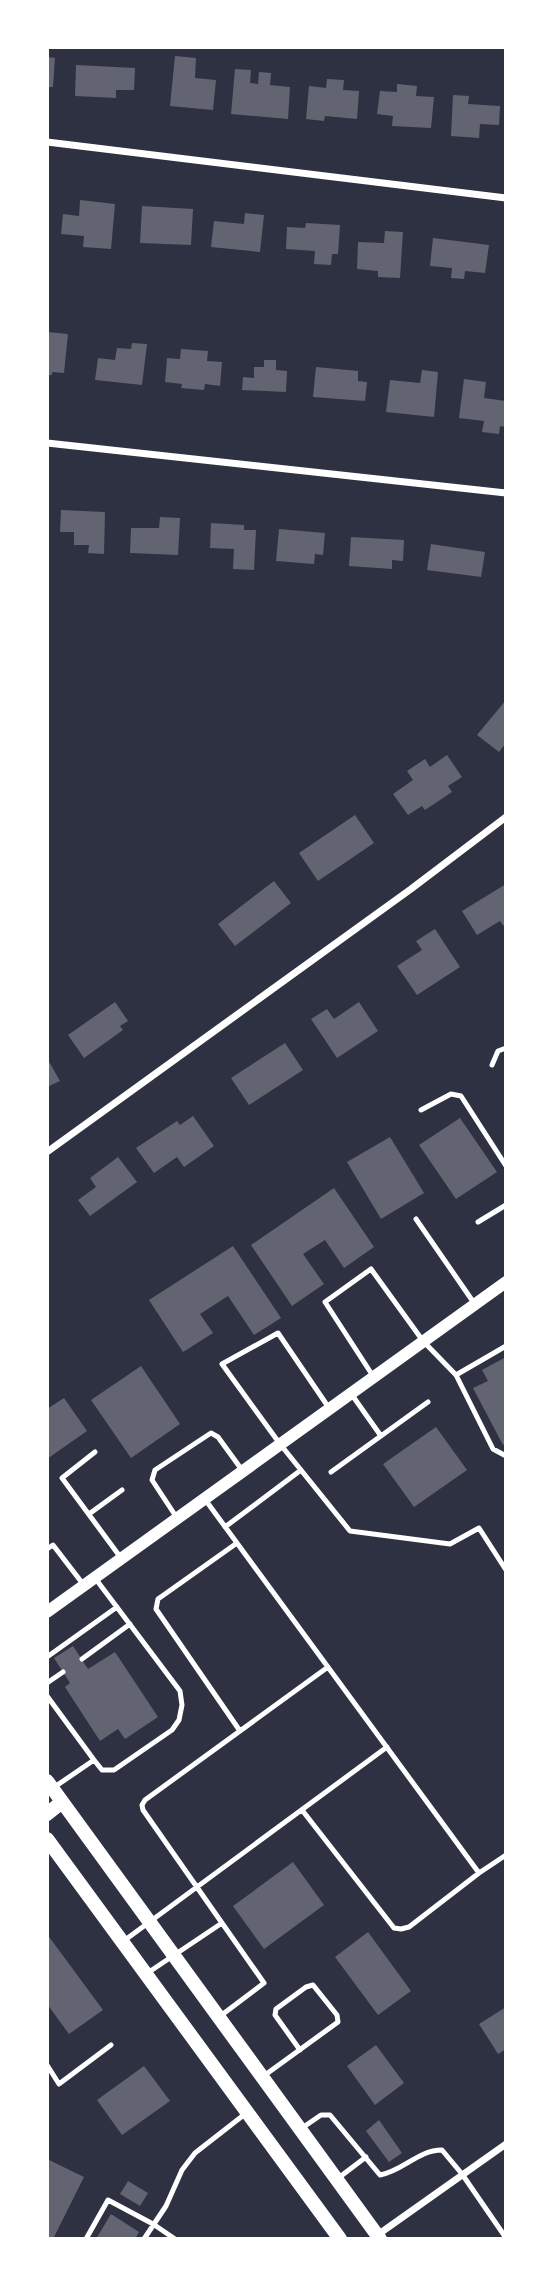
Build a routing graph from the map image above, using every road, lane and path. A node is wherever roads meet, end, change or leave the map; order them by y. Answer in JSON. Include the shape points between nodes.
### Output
{"nodes":[{"id":1,"x":47,"y":142,"type":"edge"},
{"id":2,"x":506,"y":198,"type":"edge"},
{"id":3,"x":47,"y":443,"type":"edge"},
{"id":4,"x":506,"y":493,"type":"edge"},
{"id":5,"x":506,"y":817,"type":"edge"},
{"id":6,"x":506,"y":1048,"type":"edge"},
{"id":7,"x":492,"y":1065,"type":"dead end"},
{"id":8,"x":421,"y":1110,"type":"dead end"},
{"id":9,"x":47,"y":1152,"type":"edge"},
{"id":10,"x":506,"y":1166,"type":"edge"},
{"id":11,"x":506,"y":1205,"type":"edge"},
{"id":12,"x":416,"y":1219,"type":"dead end"},
{"id":13,"x":478,"y":1222,"type":"dead end"},
{"id":14,"x":506,"y":1282,"type":"edge"},
{"id":15,"x":474,"y":1304,"type":"junction"},
{"id":16,"x":424,"y":1340,"type":"junction"},
{"id":17,"x":506,"y":1346,"type":"edge"},
{"id":18,"x":456,"y":1375,"type":"junction"},
{"id":19,"x":373,"y":1376,"type":"junction"},
{"id":20,"x":350,"y":1393,"type":"junction"},
{"id":21,"x":428,"y":1402,"type":"dead end"},
{"id":22,"x":329,"y":1408,"type":"junction"},
{"id":23,"x":381,"y":1436,"type":"junction"},
{"id":24,"x":280,"y":1444,"type":"junction"},
{"id":25,"x":95,"y":1452,"type":"dead end"},
{"id":26,"x":506,"y":1456,"type":"edge"},
{"id":27,"x":301,"y":1469,"type":"junction"},
{"id":28,"x":243,"y":1471,"type":"junction"},
{"id":29,"x":331,"y":1472,"type":"dead end"},
{"id":30,"x":122,"y":1490,"type":"dead end"},
{"id":31,"x":204,"y":1498,"type":"junction"},
{"id":32,"x":89,"y":1514,"type":"junction"},
{"id":33,"x":177,"y":1518,"type":"junction"},
{"id":34,"x":225,"y":1527,"type":"junction"},
{"id":35,"x":237,"y":1543,"type":"junction"},
{"id":36,"x":47,"y":1549,"type":"edge"},
{"id":37,"x":121,"y":1558,"type":"junction"},
{"id":38,"x":506,"y":1570,"type":"edge"},
{"id":39,"x":89,"y":1581,"type":"junction"},
{"id":40,"x":117,"y":1607,"type":"junction"},
{"id":41,"x":47,"y":1612,"type":"edge"},
{"id":42,"x":130,"y":1624,"type":"junction"},
{"id":43,"x":47,"y":1657,"type":"edge"},
{"id":44,"x":82,"y":1659,"type":"dead end"},
{"id":45,"x":328,"y":1667,"type":"junction"},
{"id":46,"x":63,"y":1672,"type":"dead end"},
{"id":47,"x":47,"y":1684,"type":"edge"},
{"id":48,"x":47,"y":1696,"type":"edge"},
{"id":49,"x":240,"y":1731,"type":"junction"},
{"id":50,"x":387,"y":1747,"type":"junction"},
{"id":51,"x":94,"y":1760,"type":"junction"},
{"id":52,"x":50,"y":1785,"type":"edge"},
{"id":53,"x":62,"y":1802,"type":"junction"},
{"id":54,"x":302,"y":1810,"type":"junction"},
{"id":55,"x":47,"y":1814,"type":"edge"},
{"id":56,"x":47,"y":1839,"type":"edge"},
{"id":57,"x":506,"y":1855,"type":"edge"},
{"id":58,"x":480,"y":1873,"type":"junction"},
{"id":59,"x":197,"y":1887,"type":"junction"},
{"id":60,"x":150,"y":1922,"type":"junction"},
{"id":61,"x":222,"y":1923,"type":"junction"},
{"id":62,"x":122,"y":1942,"type":"junction"},
{"id":63,"x":173,"y":1955,"type":"junction"},
{"id":64,"x":146,"y":1974,"type":"junction"},
{"id":65,"x":219,"y":2017,"type":"junction"},
{"id":66,"x":111,"y":2045,"type":"dead end"},
{"id":67,"x":300,"y":2050,"type":"junction"},
{"id":68,"x":47,"y":2065,"type":"edge"},
{"id":69,"x":262,"y":2077,"type":"junction"},
{"id":70,"x":247,"y":2112,"type":"junction"},
{"id":71,"x":300,"y":2129,"type":"junction"},
{"id":72,"x":506,"y":2144,"type":"edge"},
{"id":73,"x":366,"y":2157,"type":"junction"},
{"id":74,"x":462,"y":2174,"type":"junction"},
{"id":75,"x":337,"y":2179,"type":"junction"},
{"id":76,"x":153,"y":2224,"type":"junction"},
{"id":77,"x":377,"y":2238,"type":"edge"},
{"id":78,"x":506,"y":2238,"type":"edge"},
{"id":79,"x":86,"y":2239,"type":"edge"},
{"id":80,"x":144,"y":2239,"type":"edge"},
{"id":81,"x":175,"y":2239,"type":"edge"},
{"id":82,"x":340,"y":2239,"type":"edge"}],
"edges":[{"from":1,"to":2,"type":"street"},
{"from":3,"to":4,"type":"street"},
{"from":5,"to":9,"type":"street"},
{"from":6,"to":7,"type":"lane","via":[[498,1052]]},
{"from":8,"to":10,"type":"lane","via":[[451,1094],[461,1096]]},
{"from":11,"to":13,"type":"lane"},
{"from":12,"to":15,"type":"lane"},
{"from":14,"to":15,"type":"street"},
{"from":15,"to":16,"type":"street"},
{"from":16,"to":18,"type":"lane"},
{"from":16,"to":19,"type":"street"},
{"from":16,"to":19,"type":"lane","via":[[371,1269],[325,1302]]},
{"from":17,"to":18,"type":"lane"},
{"from":18,"to":26,"type":"lane","via":[[493,1449]]},
{"from":19,"to":20,"type":"street"},
{"from":20,"to":22,"type":"street"},
{"from":20,"to":23,"type":"lane"},
{"from":21,"to":23,"type":"lane"},
{"from":22,"to":24,"type":"street"},
{"from":22,"to":24,"type":"lane","via":[[278,1334],[222,1364]]},
{"from":23,"to":29,"type":"lane"},
{"from":24,"to":27,"type":"lane"},
{"from":24,"to":28,"type":"street"},
{"from":25,"to":32,"type":"lane","via":[[62,1478]]},
{"from":27,"to":34,"type":"lane"},
{"from":27,"to":38,"type":"lane","via":[[350,1531],[450,1544],[480,1528]]},
{"from":28,"to":31,"type":"street"},
{"from":28,"to":33,"type":"lane","via":[[211,1433],[155,1470],[152,1480]]},
{"from":30,"to":32,"type":"lane"},
{"from":31,"to":33,"type":"street"},
{"from":31,"to":34,"type":"lane"},
{"from":32,"to":37,"type":"lane"},
{"from":33,"to":37,"type":"street"},
{"from":34,"to":35,"type":"lane"},
{"from":35,"to":45,"type":"lane"},
{"from":35,"to":49,"type":"lane","via":[[158,1599],[156,1609]]},
{"from":36,"to":39,"type":"lane","via":[[53,1545]]},
{"from":37,"to":39,"type":"street"},
{"from":39,"to":40,"type":"lane"},
{"from":39,"to":41,"type":"street"},
{"from":40,"to":42,"type":"lane"},
{"from":40,"to":43,"type":"lane"},
{"from":42,"to":44,"type":"lane"},
{"from":42,"to":51,"type":"lane","via":[[180,1690],[182,1705],[172,1730],[114,1770],[102,1770]]},
{"from":45,"to":49,"type":"lane"},
{"from":45,"to":50,"type":"lane"},
{"from":46,"to":47,"type":"lane"},
{"from":48,"to":51,"type":"lane"},
{"from":49,"to":59,"type":"lane","via":[[142,1805]]},
{"from":50,"to":54,"type":"lane"},
{"from":50,"to":58,"type":"lane"},
{"from":51,"to":52,"type":"lane"},
{"from":52,"to":53,"type":"main road"},
{"from":53,"to":55,"type":"main road"},
{"from":53,"to":60,"type":"main road"},
{"from":54,"to":58,"type":"lane","via":[[394,1928],[408,1927]]},
{"from":54,"to":59,"type":"lane"},
{"from":56,"to":62,"type":"main road"},
{"from":57,"to":58,"type":"lane"},
{"from":59,"to":60,"type":"lane"},
{"from":59,"to":61,"type":"lane"},
{"from":60,"to":62,"type":"lane"},
{"from":60,"to":63,"type":"main road"},
{"from":61,"to":63,"type":"lane"},
{"from":61,"to":65,"type":"lane","via":[[264,1983]]},
{"from":62,"to":64,"type":"main road"},
{"from":63,"to":64,"type":"lane"},
{"from":63,"to":65,"type":"main road"},
{"from":64,"to":70,"type":"main road"},
{"from":65,"to":69,"type":"main road"},
{"from":66,"to":68,"type":"lane","via":[[59,2084]]},
{"from":67,"to":67,"type":"lane","via":[[338,2022],[313,1985],[276,2009],[275,2015]]},
{"from":67,"to":69,"type":"lane"},
{"from":69,"to":71,"type":"main road"},
{"from":70,"to":76,"type":"lane","via":[[195,2153]]},
{"from":70,"to":82,"type":"main road"},
{"from":71,"to":73,"type":"lane","via":[[321,2115],[330,2115]]},
{"from":71,"to":75,"type":"main road"},
{"from":72,"to":74,"type":"street"},
{"from":73,"to":74,"type":"lane","via":[[380,2175],[425,2152],[442,2150]]},
{"from":73,"to":75,"type":"lane"},
{"from":74,"to":77,"type":"street"},
{"from":74,"to":78,"type":"lane"},
{"from":75,"to":77,"type":"main road"},
{"from":76,"to":79,"type":"lane","via":[[108,2200]]},
{"from":76,"to":80,"type":"lane"},
{"from":76,"to":81,"type":"lane"}]}
